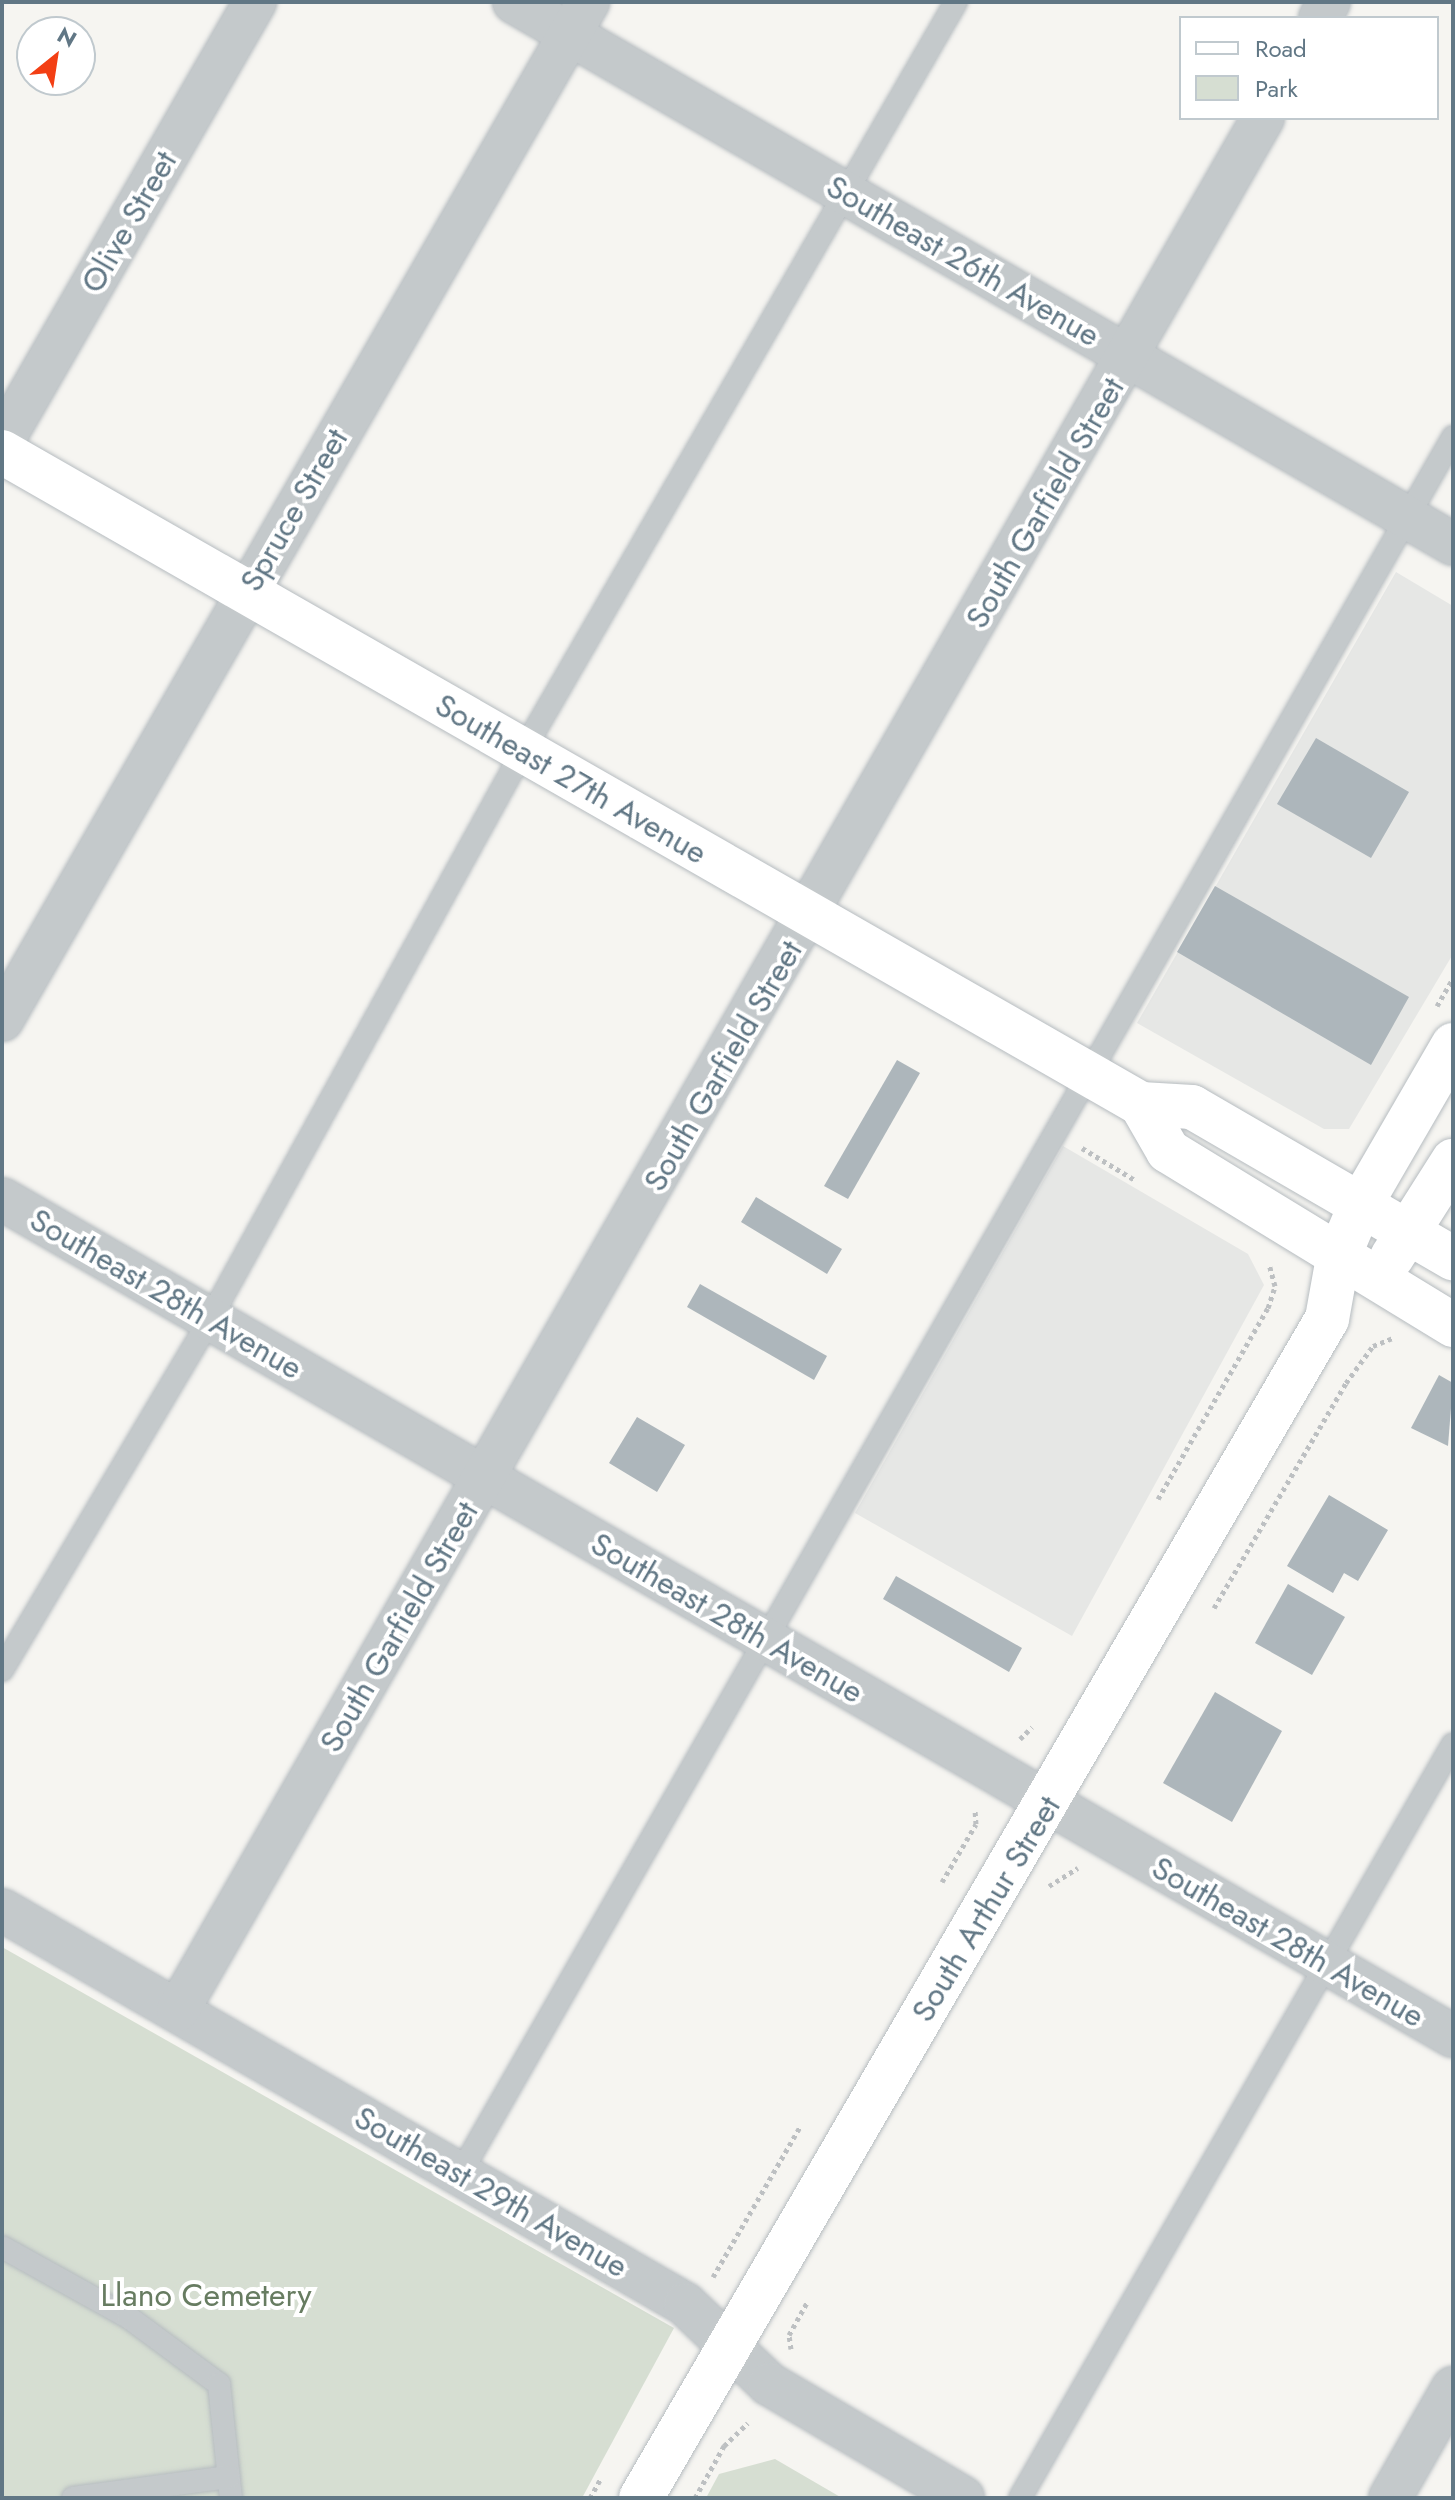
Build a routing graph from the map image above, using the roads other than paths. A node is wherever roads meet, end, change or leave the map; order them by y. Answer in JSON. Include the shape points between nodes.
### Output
{"nodes":[{"id":1,"x":255,"y":2,"type":"edge"},
{"id":2,"x":514,"y":2,"type":"edge"},
{"id":3,"x":956,"y":2,"type":"edge"},
{"id":4,"x":579,"y":18,"type":"edge"},
{"id":5,"x":1262,"y":120,"type":"edge"},
{"id":6,"x":845,"y":194,"type":"junction"},
{"id":7,"x":1129,"y":355,"type":"junction"},
{"id":8,"x":1453,"y":437,"type":"edge"},
{"id":9,"x":2,"y":442,"type":"edge"},
{"id":10,"x":2,"y":452,"type":"edge"},
{"id":11,"x":1407,"y":518,"type":"junction"},
{"id":12,"x":1453,"y":544,"type":"edge"},
{"id":13,"x":247,"y":592,"type":"junction"},
{"id":14,"x":523,"y":751,"type":"junction"},
{"id":15,"x":809,"y":916,"type":"junction"},
{"id":16,"x":2,"y":1020,"type":"edge"},
{"id":17,"x":1453,"y":1045,"type":"edge"},
{"id":18,"x":1087,"y":1073,"type":"junction"},
{"id":19,"x":1141,"y":1104,"type":"junction"},
{"id":20,"x":1453,"y":1161,"type":"edge"},
{"id":21,"x":2,"y":1199,"type":"edge"},
{"id":22,"x":1361,"y":1204,"type":"junction"},
{"id":23,"x":1411,"y":1233,"type":"junction"},
{"id":24,"x":1453,"y":1258,"type":"edge"},
{"id":25,"x":1356,"y":1269,"type":"junction"},
{"id":26,"x":210,"y":1319,"type":"junction"},
{"id":27,"x":1453,"y":1325,"type":"edge"},
{"id":28,"x":485,"y":1477,"type":"junction"},
{"id":29,"x":766,"y":1641,"type":"junction"},
{"id":30,"x":2,"y":1670,"type":"edge"},
{"id":31,"x":1453,"y":1744,"type":"edge"},
{"id":32,"x":1047,"y":1806,"type":"junction"},
{"id":33,"x":2,"y":1910,"type":"edge"},
{"id":34,"x":1327,"y":1964,"type":"junction"},
{"id":35,"x":178,"y":2010,"type":"junction"},
{"id":36,"x":1453,"y":2036,"type":"edge"},
{"id":37,"x":460,"y":2174,"type":"junction"},
{"id":38,"x":2,"y":2247,"type":"edge"},
{"id":39,"x":729,"y":2346,"type":"junction"},
{"id":40,"x":1453,"y":2388,"type":"edge"},
{"id":41,"x":230,"y":2488,"type":"edge"},
{"id":42,"x":73,"y":2498,"type":"edge"},
{"id":43,"x":641,"y":2498,"type":"edge"},
{"id":44,"x":963,"y":2498,"type":"edge"},
{"id":45,"x":1020,"y":2498,"type":"edge"},
{"id":46,"x":1390,"y":2498,"type":"edge"}],
"edges":[{"from":1,"to":9,"type":"street","name":"Olive Street"},
{"from":2,"to":4,"type":"street","name":"Southeast 26th Avenue"},
{"from":3,"to":6,"type":"lane"},
{"from":4,"to":6,"type":"street","name":"Southeast 26th Avenue"},
{"from":4,"to":13,"type":"street","name":"Spruce Street"},
{"from":5,"to":7,"type":"street","name":"South Garfield Street"},
{"from":6,"to":7,"type":"street","name":"Southeast 26th Avenue"},
{"from":6,"to":14,"type":"lane"},
{"from":7,"to":11,"type":"street","name":"Southeast 26th Avenue"},
{"from":7,"to":15,"type":"street","name":"South Garfield Street"},
{"from":8,"to":11,"type":"lane"},
{"from":10,"to":13,"type":"main road","name":"Southeast 27th Avenue"},
{"from":11,"to":12,"type":"street","name":"Southeast 26th Avenue"},
{"from":11,"to":18,"type":"lane"},
{"from":13,"to":14,"type":"main road","name":"Southeast 27th Avenue"},
{"from":13,"to":16,"type":"street","name":"Spruce Street"},
{"from":14,"to":15,"type":"main road","name":"Southeast 27th Avenue"},
{"from":14,"to":26,"type":"lane"},
{"from":15,"to":18,"type":"main road","name":"Southeast 27th Avenue"},
{"from":15,"to":28,"type":"street","name":"South Garfield Street"},
{"from":17,"to":22,"type":"main road","name":"South Arthur Street"},
{"from":18,"to":19,"type":"main road","name":"Southeast 27th Avenue"},
{"from":18,"to":29,"type":"lane"},
{"from":19,"to":22,"type":"main road","name":"Southeast 27th Avenue","via":[[1192,1107]]},
{"from":19,"to":25,"type":"main road","via":[[1168,1151]]},
{"from":20,"to":23,"type":"main road","name":"South Arthur Street"},
{"from":21,"to":26,"type":"street","name":"Southeast 28th Avenue"},
{"from":22,"to":23,"type":"main road","name":"Southeast 27th Avenue"},
{"from":22,"to":25,"type":"main road","name":"South Arthur Street"},
{"from":23,"to":24,"type":"main road","name":"Southeast 27th Avenue"},
{"from":23,"to":25,"type":"main road","name":"South Arthur Street"},
{"from":25,"to":27,"type":"main road"},
{"from":25,"to":32,"type":"main road","name":"South Arthur Street"},
{"from":26,"to":28,"type":"street","name":"Southeast 28th Avenue"},
{"from":26,"to":30,"type":"lane"},
{"from":28,"to":29,"type":"street","name":"Southeast 28th Avenue"},
{"from":28,"to":35,"type":"street","name":"South Garfield Street"},
{"from":29,"to":32,"type":"street","name":"Southeast 28th Avenue"},
{"from":29,"to":37,"type":"lane"},
{"from":31,"to":34,"type":"lane"},
{"from":32,"to":34,"type":"street","name":"Southeast 28th Avenue"},
{"from":32,"to":39,"type":"main road","name":"South Arthur Street"},
{"from":33,"to":35,"type":"street","name":"Southeast 29th Avenue"},
{"from":34,"to":36,"type":"street","name":"Southeast 28th Avenue"},
{"from":34,"to":45,"type":"lane"},
{"from":35,"to":37,"type":"street","name":"Southeast 29th Avenue"},
{"from":37,"to":39,"type":"street","name":"Southeast 29th Avenue","via":[[685,2304]]},
{"from":38,"to":41,"type":"lane","via":[[128,2317],[219,2384]]},
{"from":39,"to":43,"type":"main road","name":"South Arthur Street"},
{"from":39,"to":44,"type":"street","name":"Southeast 29th Avenue","via":[[769,2384]]},
{"from":40,"to":46,"type":"street"},
{"from":41,"to":42,"type":"lane"}]}
